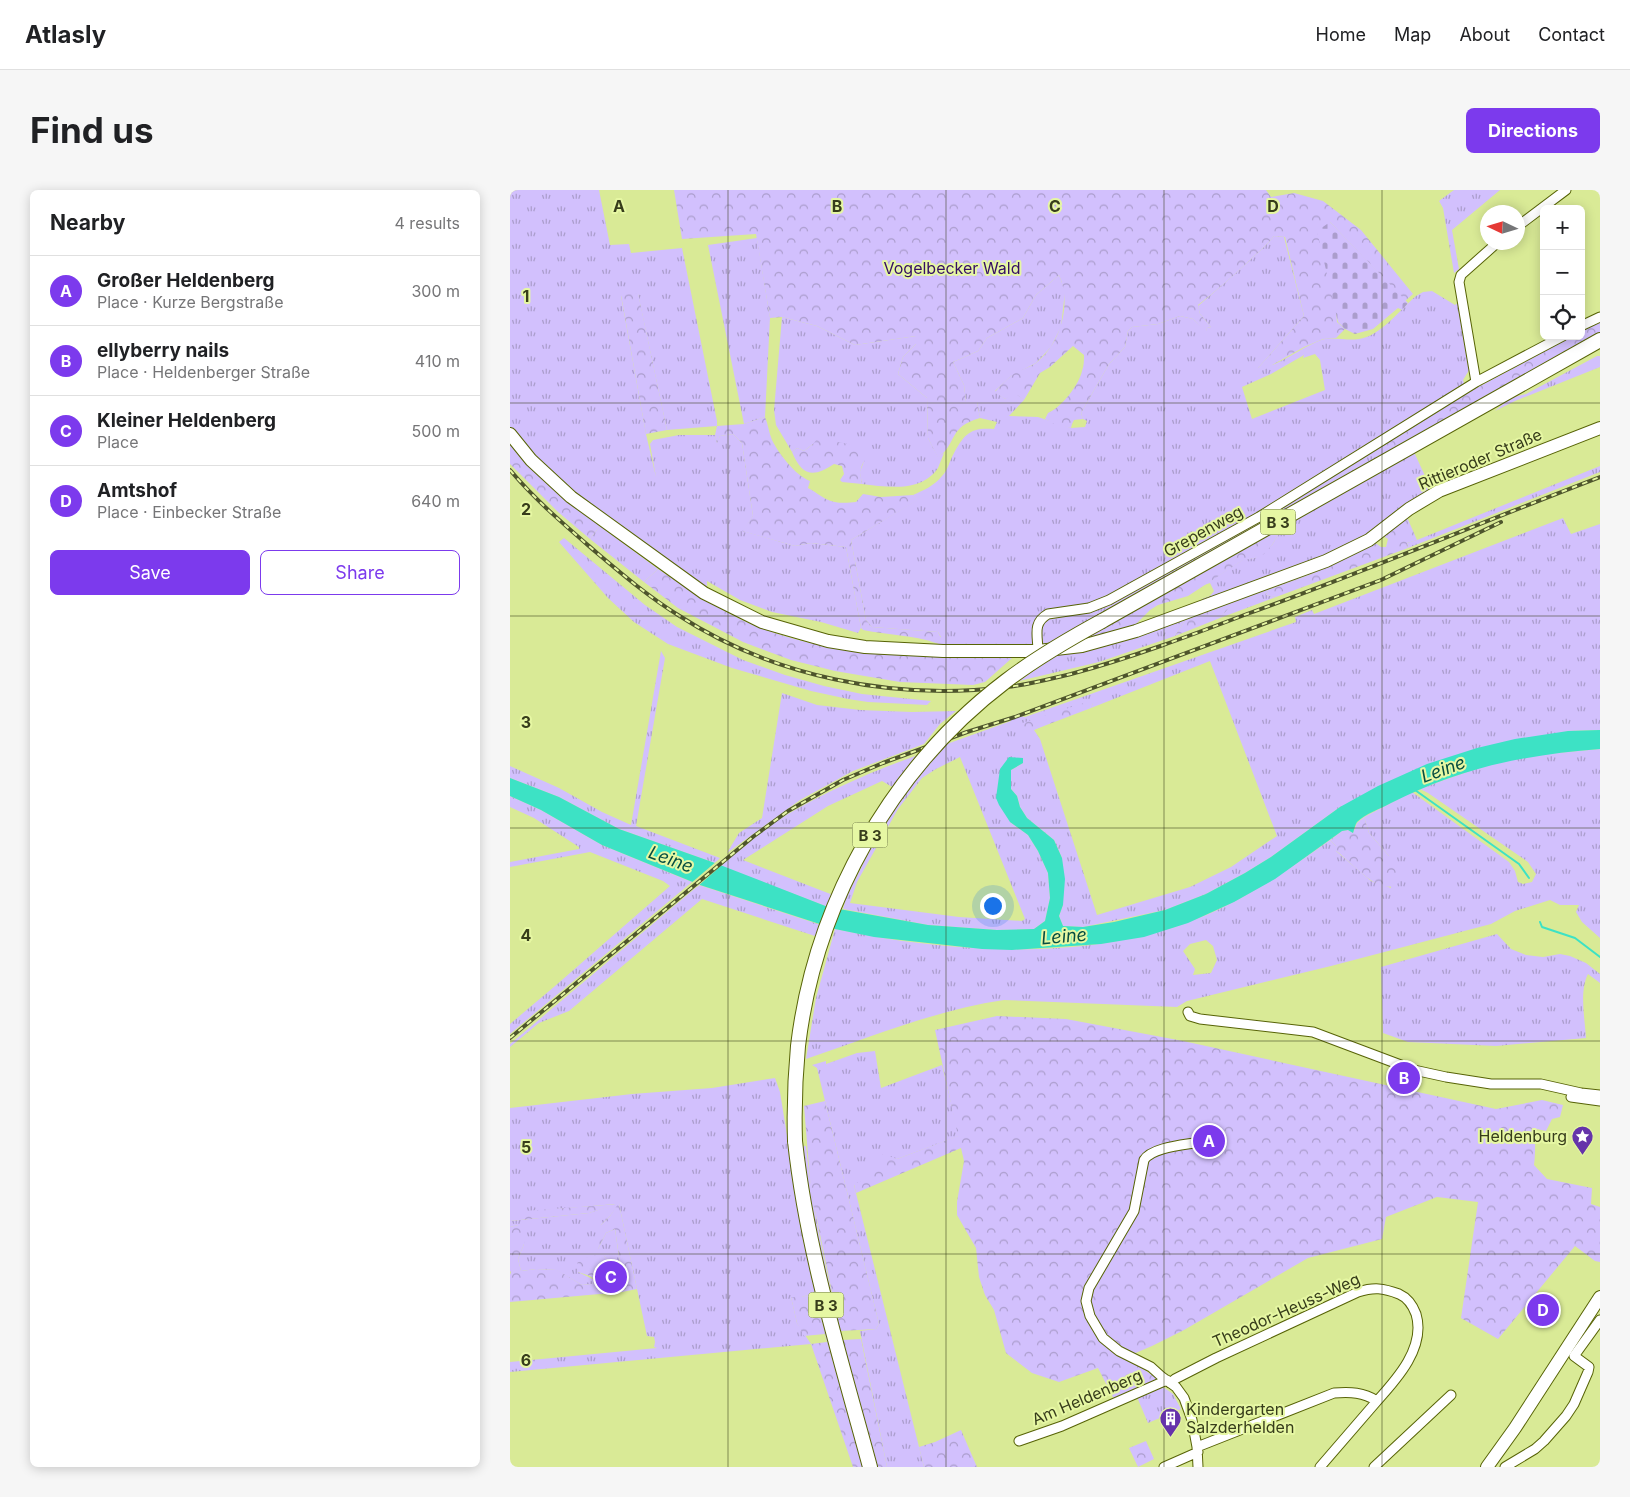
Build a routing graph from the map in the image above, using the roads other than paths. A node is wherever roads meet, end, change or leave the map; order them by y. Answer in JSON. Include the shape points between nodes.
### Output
{"nodes":[{"id":1,"x":1566,"y":190,"type":"edge"},
{"id":2,"x":1525,"y":221,"type":"edge"},
{"id":3,"x":1489,"y":250,"type":"edge"},
{"id":4,"x":1600,"y":317,"type":"edge"},
{"id":5,"x":1585,"y":324,"type":"edge"},
{"id":6,"x":1555,"y":340,"type":"edge"},
{"id":7,"x":1600,"y":340,"type":"edge"},
{"id":8,"x":1600,"y":349,"type":"edge"},
{"id":9,"x":1583,"y":350,"type":"junction"},
{"id":10,"x":1476,"y":382,"type":"junction"},
{"id":11,"x":1600,"y":428,"type":"edge"},
{"id":12,"x":510,"y":434,"type":"edge"},
{"id":13,"x":1038,"y":651,"type":"junction"},
{"id":14,"x":1188,"y":1012,"type":"dead end"},
{"id":15,"x":1541,"y":1084,"type":"junction"},
{"id":16,"x":1600,"y":1095,"type":"edge"},
{"id":17,"x":1600,"y":1101,"type":"edge"},
{"id":18,"x":1200,"y":1142,"type":"dead end"},
{"id":19,"x":1600,"y":1297,"type":"edge"},
{"id":20,"x":1600,"y":1320,"type":"edge"},
{"id":21,"x":1568,"y":1356,"type":"junction"},
{"id":22,"x":1168,"y":1382,"type":"junction"},
{"id":23,"x":1451,"y":1395,"type":"dead end"},
{"id":24,"x":1377,"y":1401,"type":"junction"},
{"id":25,"x":1019,"y":1441,"type":"dead end"},
{"id":26,"x":1197,"y":1450,"type":"junction"},
{"id":27,"x":870,"y":1467,"type":"edge"},
{"id":28,"x":1164,"y":1467,"type":"edge"},
{"id":29,"x":1198,"y":1467,"type":"edge"},
{"id":30,"x":1320,"y":1467,"type":"edge"},
{"id":31,"x":1374,"y":1467,"type":"edge"},
{"id":32,"x":1487,"y":1467,"type":"edge"},
{"id":33,"x":1505,"y":1467,"type":"edge"}],
"edges":[{"from":1,"to":2,"type":"street"},
{"from":3,"to":10,"type":"street","via":[[1461,275],[1459,282]]},
{"from":4,"to":5,"type":"street"},
{"from":6,"to":10,"type":"street","name":"Grepenweg"},
{"from":7,"to":9,"type":"main road","number":"B 3"},
{"from":8,"to":9,"type":"street"},
{"from":9,"to":27,"type":"main road","number":"B 3","bridge":true,"via":[[1030,664],[1005,681],[944,736],[874,827],[842,888],[811,976],[798,1046],[795,1094],[796,1141],[809,1236]]},
{"from":10,"to":13,"type":"street","name":"Grepenweg","via":[[1259,517],[1109,600],[1089,608],[1042,617],[1037,626]]},
{"from":11,"to":13,"type":"street","name":"Rittieroder Straße","via":[[1451,485],[1409,509],[1379,533],[1326,561],[1136,631],[1082,646]]},
{"from":12,"to":13,"type":"street","name":"Rittieroder Straße","via":[[531,460],[571,497],[704,593],[762,622],[828,641],[865,647]]},
{"from":14,"to":15,"type":"street","via":[[1200,1019],[1313,1032],[1414,1070],[1446,1077],[1491,1084]]},
{"from":15,"to":16,"type":"street"},
{"from":15,"to":17,"type":"street","via":[[1541,1089],[1547,1092]]},
{"from":18,"to":22,"type":"street","via":[[1148,1154],[1134,1211],[1089,1288],[1086,1300],[1090,1316],[1103,1338],[1119,1352],[1151,1367]]},
{"from":19,"to":21,"type":"street"},
{"from":20,"to":21,"type":"street"},
{"from":21,"to":32,"type":"street"},
{"from":21,"to":33,"type":"street","via":[[1589,1367],[1574,1404],[1544,1441]]},
{"from":22,"to":24,"type":"street","name":"Theodor-Heuss-Weg","via":[[1371,1288],[1403,1296],[1413,1306],[1419,1323],[1418,1339],[1411,1357]]},
{"from":22,"to":25,"type":"street","name":"Am Heldenberg"},
{"from":22,"to":26,"type":"street","via":[[1184,1398]]},
{"from":23,"to":31,"type":"street"},
{"from":24,"to":26,"type":"street","via":[[1351,1392],[1334,1393]]},
{"from":24,"to":30,"type":"street","name":"Theodor-Heuss-Weg"},
{"from":26,"to":28,"type":"street"},
{"from":26,"to":29,"type":"street"}]}
